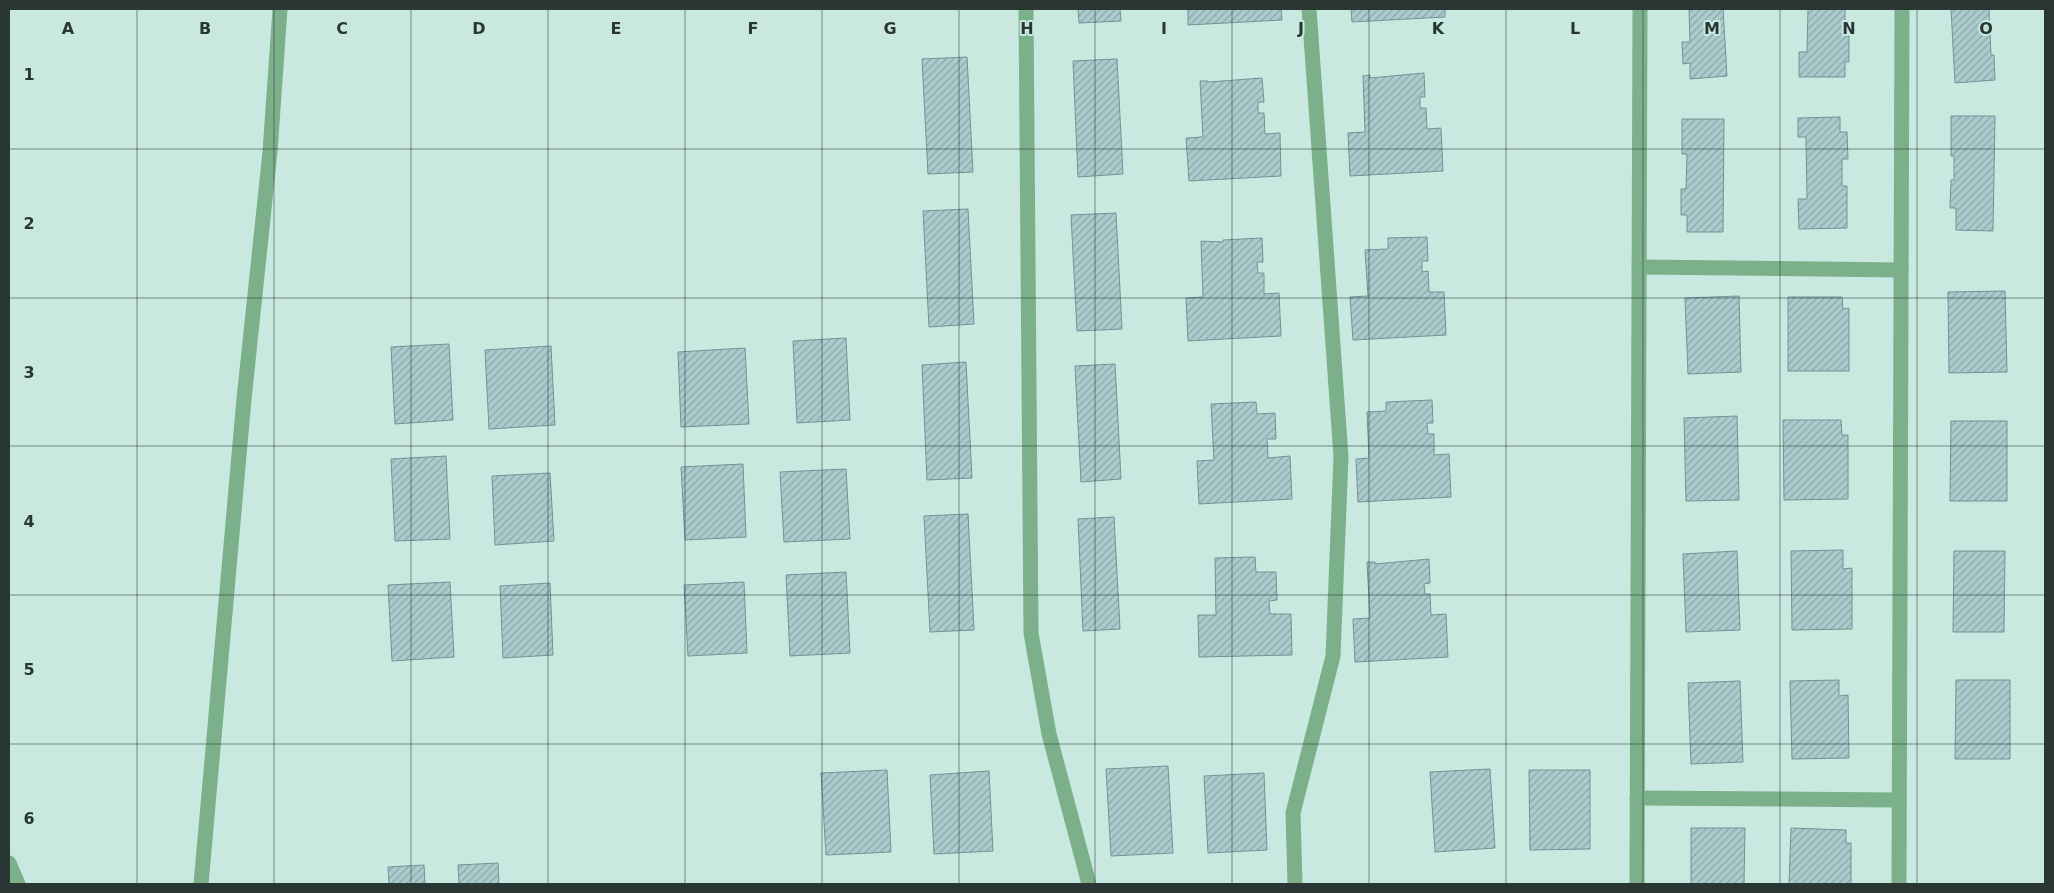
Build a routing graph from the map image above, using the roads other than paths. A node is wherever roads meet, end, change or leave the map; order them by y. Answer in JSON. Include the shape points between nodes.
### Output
{"nodes":[{"id":1,"x":280,"y":9,"type":"edge"},
{"id":2,"x":1026,"y":9,"type":"edge"},
{"id":3,"x":1309,"y":9,"type":"edge"},
{"id":4,"x":1640,"y":9,"type":"edge"},
{"id":5,"x":1902,"y":9,"type":"edge"},
{"id":6,"x":1639,"y":267,"type":"junction"},
{"id":7,"x":1901,"y":270,"type":"junction"},
{"id":8,"x":1637,"y":798,"type":"junction"},
{"id":9,"x":1899,"y":800,"type":"junction"},
{"id":10,"x":9,"y":863,"type":"edge"},
{"id":11,"x":18,"y":884,"type":"edge"},
{"id":12,"x":201,"y":884,"type":"edge"},
{"id":13,"x":1089,"y":884,"type":"edge"},
{"id":14,"x":1296,"y":884,"type":"edge"},
{"id":15,"x":1637,"y":884,"type":"edge"},
{"id":16,"x":1899,"y":884,"type":"edge"}],
"edges":[{"from":1,"to":12,"type":"street","via":[[270,152],[244,399]]},
{"from":2,"to":13,"type":"street","via":[[1031,633],[1049,734]]},
{"from":3,"to":14,"type":"street","via":[[1341,457],[1334,656],[1293,813]]},
{"from":4,"to":6,"type":"street"},
{"from":5,"to":7,"type":"street"},
{"from":6,"to":7,"type":"street"},
{"from":6,"to":8,"type":"street"},
{"from":7,"to":9,"type":"street"},
{"from":8,"to":9,"type":"street"},
{"from":8,"to":15,"type":"street"},
{"from":9,"to":16,"type":"street"},
{"from":10,"to":11,"type":"street"}]}
